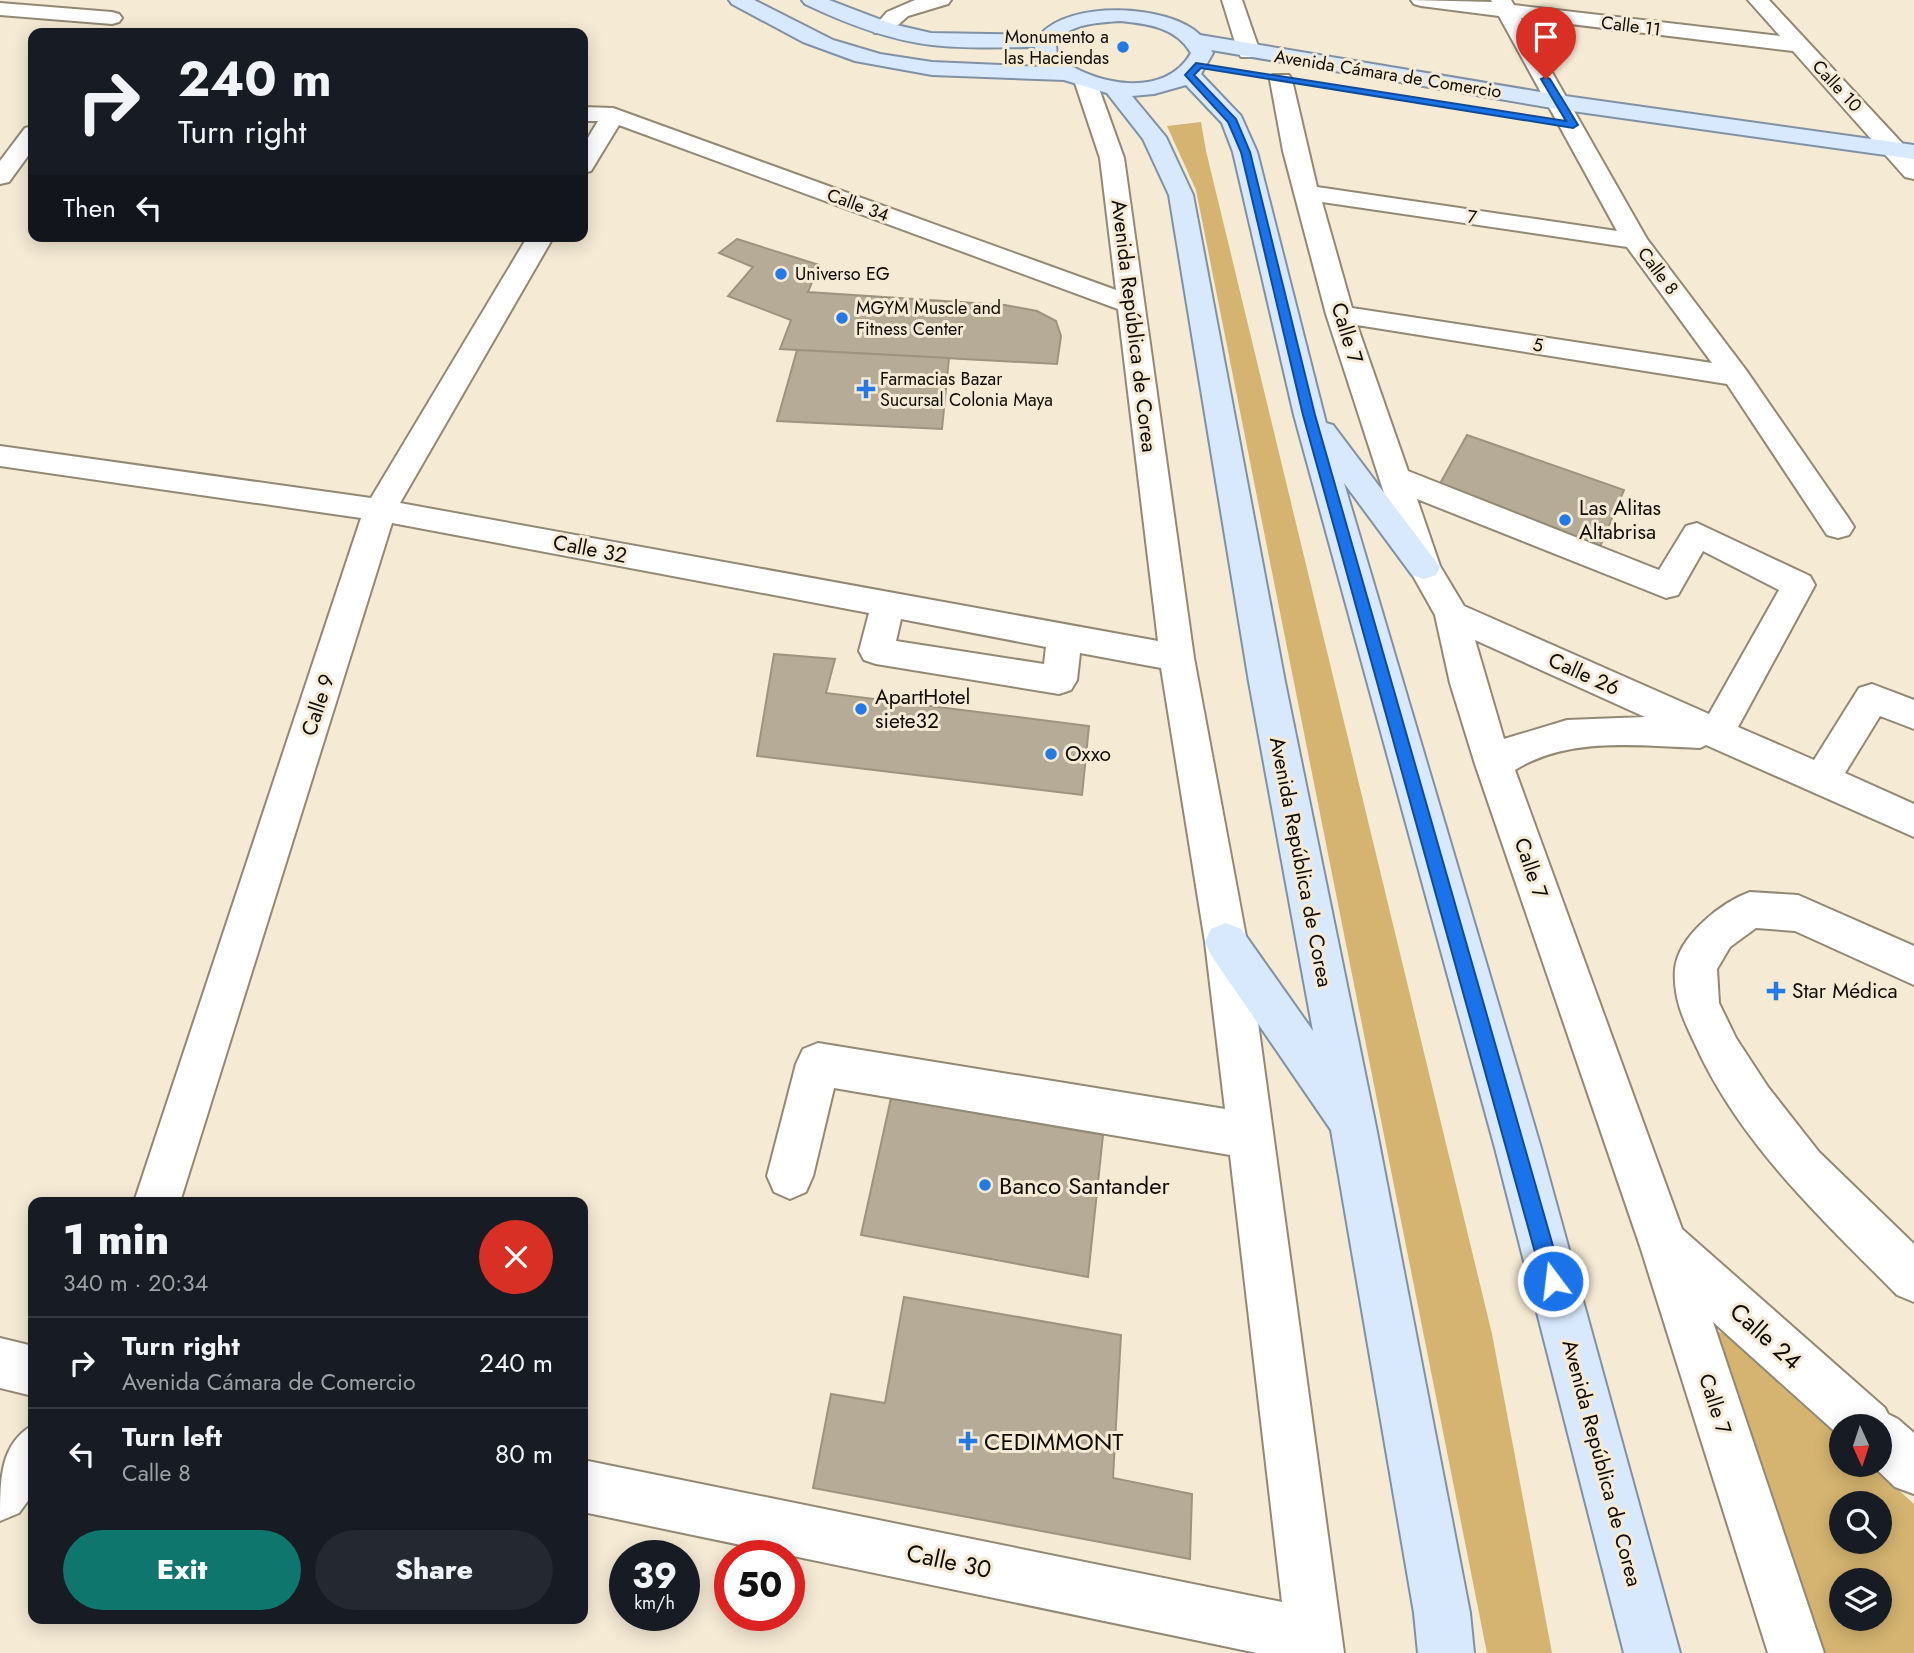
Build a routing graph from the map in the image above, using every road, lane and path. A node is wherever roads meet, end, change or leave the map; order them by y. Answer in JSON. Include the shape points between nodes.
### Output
{"nodes":[{"id":1,"x":123,"y":0,"type":"edge"},
{"id":2,"x":739,"y":0,"type":"edge"},
{"id":3,"x":812,"y":0,"type":"edge"},
{"id":4,"x":941,"y":0,"type":"edge"},
{"id":5,"x":1079,"y":0,"type":"edge"},
{"id":6,"x":1166,"y":0,"type":"edge"},
{"id":7,"x":1231,"y":0,"type":"edge"},
{"id":8,"x":1421,"y":0,"type":"edge"},
{"id":9,"x":1758,"y":0,"type":"edge"},
{"id":10,"x":1505,"y":6,"type":"edge"},
{"id":11,"x":0,"y":9,"type":"edge"},
{"id":12,"x":1068,"y":23,"type":"junction"},
{"id":13,"x":107,"y":26,"type":"edge"},
{"id":14,"x":882,"y":29,"type":"junction"},
{"id":15,"x":1188,"y":35,"type":"junction"},
{"id":16,"x":1046,"y":41,"type":"junction"},
{"id":17,"x":1798,"y":45,"type":"junction"},
{"id":18,"x":1245,"y":62,"type":"junction"},
{"id":19,"x":1200,"y":69,"type":"junction"},
{"id":20,"x":1088,"y":82,"type":"junction"},
{"id":21,"x":1294,"y":82,"type":"joint"},
{"id":22,"x":1413,"y":100,"type":"dead end"},
{"id":23,"x":1558,"y":102,"type":"junction"},
{"id":24,"x":588,"y":114,"type":"edge"},
{"id":25,"x":613,"y":115,"type":"junction"},
{"id":26,"x":1573,"y":125,"type":"junction"},
{"id":27,"x":28,"y":138,"type":"edge"},
{"id":28,"x":0,"y":139,"type":"edge"},
{"id":29,"x":28,"y":143,"type":"edge"},
{"id":30,"x":1905,"y":150,"type":"edge"},
{"id":31,"x":1777,"y":155,"type":"dead end"},
{"id":32,"x":588,"y":158,"type":"edge"},
{"id":33,"x":1887,"y":171,"type":"dead end"},
{"id":34,"x":1914,"y":174,"type":"edge"},
{"id":35,"x":0,"y":177,"type":"edge"},
{"id":36,"x":1308,"y":193,"type":"junction"},
{"id":37,"x":1635,"y":241,"type":"junction"},
{"id":38,"x":537,"y":242,"type":"edge"},
{"id":39,"x":1132,"y":305,"type":"junction"},
{"id":40,"x":1340,"y":314,"type":"junction"},
{"id":41,"x":1737,"y":376,"type":"junction"},
{"id":42,"x":1309,"y":415,"type":"junction"},
{"id":43,"x":0,"y":456,"type":"edge"},
{"id":44,"x":1395,"y":478,"type":"junction"},
{"id":45,"x":380,"y":510,"type":"junction"},
{"id":46,"x":1838,"y":527,"type":"dead end"},
{"id":47,"x":1424,"y":567,"type":"junction"},
{"id":48,"x":888,"y":604,"type":"junction"},
{"id":49,"x":1452,"y":615,"type":"junction"},
{"id":50,"x":1065,"y":638,"type":"junction"},
{"id":51,"x":1177,"y":658,"type":"junction"},
{"id":52,"x":1914,"y":715,"type":"edge"},
{"id":53,"x":1716,"y":734,"type":"junction"},
{"id":54,"x":1494,"y":764,"type":"junction"},
{"id":55,"x":1821,"y":780,"type":"junction"},
{"id":56,"x":1914,"y":821,"type":"edge"},
{"id":57,"x":1226,"y":942,"type":"junction"},
{"id":58,"x":1914,"y":967,"type":"edge"},
{"id":59,"x":1353,"y":1126,"type":"junction"},
{"id":60,"x":1251,"y":1136,"type":"junction"},
{"id":61,"x":790,"y":1176,"type":"dead end"},
{"id":62,"x":159,"y":1197,"type":"edge"},
{"id":63,"x":1664,"y":1246,"type":"junction"},
{"id":64,"x":1914,"y":1278,"type":"edge"},
{"id":65,"x":0,"y":1363,"type":"edge"},
{"id":66,"x":28,"y":1370,"type":"edge"},
{"id":67,"x":1853,"y":1414,"type":"edge"},
{"id":68,"x":1892,"y":1448,"type":"edge"},
{"id":69,"x":28,"y":1458,"type":"edge"},
{"id":70,"x":1914,"y":1468,"type":"edge"},
{"id":71,"x":588,"y":1487,"type":"edge"},
{"id":72,"x":0,"y":1494,"type":"edge"},
{"id":73,"x":1316,"y":1645,"type":"edge"},
{"id":74,"x":1446,"y":1653,"type":"edge"},
{"id":75,"x":1652,"y":1653,"type":"edge"},
{"id":76,"x":1796,"y":1653,"type":"edge"}],
"edges":[{"from":1,"to":13,"type":"street"},
{"from":2,"to":20,"type":"main road","via":[[853,54],[897,63]]},
{"from":3,"to":14,"type":"main road"},
{"from":4,"to":14,"type":"street","via":[[901,10],[889,17]]},
{"from":5,"to":12,"type":"main road"},
{"from":6,"to":15,"type":"main road"},
{"from":7,"to":18,"type":"street"},
{"from":8,"to":10,"type":"street","name":"Calle 11"},
{"from":9,"to":17,"type":"street","name":"Calle 10"},
{"from":10,"to":17,"type":"street","name":"Calle 11"},
{"from":10,"to":23,"type":"street","name":"Calle 8"},
{"from":11,"to":13,"type":"street"},
{"from":12,"to":15,"type":"main road","name":"Avenida Cámara de Comercio","via":[[1121,15],[1149,18]]},
{"from":12,"to":16,"type":"main road"},
{"from":14,"to":16,"type":"main road","via":[[932,39]]},
{"from":15,"to":18,"type":"main road","name":"Avenida Cámara de Comercio"},
{"from":15,"to":19,"type":"main road","via":[[1202,53]]},
{"from":16,"to":20,"type":"main road","via":[[1046,58]]},
{"from":17,"to":30,"type":"street","name":"Calle 10"},
{"from":18,"to":21,"type":"main road","name":"Avenida Cámara de Comercio"},
{"from":18,"to":23,"type":"main road","name":"Avenida Cámara de Comercio"},
{"from":19,"to":20,"type":"main road","via":[[1169,84],[1143,89]]},
{"from":19,"to":42,"type":"main road","name":"Avenida República de Corea","via":[[1233,121],[1245,152]]},
{"from":20,"to":39,"type":"street","name":"Avenida República de Corea","via":[[1112,158]]},
{"from":20,"to":59,"type":"main road","name":"Avenida República de Corea","via":[[1154,136],[1181,195],[1266,682]]},
{"from":21,"to":36,"type":"street","name":"Calle 7","via":[[1295,150]]},
{"from":22,"to":26,"type":"main road","name":"Avenida Cámara de Comercio"},
{"from":23,"to":26,"type":"street","name":"Calle 8"},
{"from":23,"to":30,"type":"main road","name":"Avenida Cámara de Comercio"},
{"from":24,"to":25,"type":"street","name":"Calle 34"},
{"from":25,"to":32,"type":"street"},
{"from":25,"to":39,"type":"street","name":"Calle 34"},
{"from":26,"to":31,"type":"main road","name":"Avenida Cámara de Comercio"},
{"from":26,"to":37,"type":"street","name":"Calle 8"},
{"from":27,"to":28,"type":"street"},
{"from":29,"to":35,"type":"street"},
{"from":30,"to":34,"type":"street","name":"Calle 10"},
{"from":33,"to":34,"type":"main road"},
{"from":36,"to":37,"type":"street","name":"7"},
{"from":36,"to":40,"type":"street","name":"Calle 7"},
{"from":37,"to":41,"type":"street","name":"Calle 8"},
{"from":38,"to":45,"type":"street","name":"Calle 9"},
{"from":39,"to":51,"type":"street","name":"Avenida República de Corea"},
{"from":40,"to":41,"type":"street","name":"5"},
{"from":40,"to":44,"type":"street","name":"Calle 7"},
{"from":41,"to":46,"type":"street","name":"Calle 8"},
{"from":42,"to":47,"type":"main road"},
{"from":42,"to":75,"type":"main road","name":"Avenida República de Corea","via":[[1518,1148]]},
{"from":43,"to":45,"type":"street","name":"Calle 32"},
{"from":44,"to":47,"type":"street","name":"Calle 7"},
{"from":44,"to":53,"type":"street","via":[[1665,586],[1697,534],[1798,585]]},
{"from":45,"to":48,"type":"street","name":"Calle 32"},
{"from":45,"to":62,"type":"street","name":"Calle 9"},
{"from":47,"to":49,"type":"street","name":"Calle 7"},
{"from":48,"to":50,"type":"street","name":"Calle 32"},
{"from":48,"to":50,"type":"street","via":[[876,650],[1059,680]]},
{"from":49,"to":53,"type":"street","name":"Calle 26"},
{"from":49,"to":54,"type":"street","name":"Calle 7"},
{"from":50,"to":51,"type":"street","name":"Calle 32"},
{"from":51,"to":57,"type":"street","name":"Avenida República de Corea"},
{"from":52,"to":55,"type":"street","via":[[1871,698]]},
{"from":53,"to":54,"type":"street","name":"Calle 26","via":[[1609,731],[1544,738]]},
{"from":53,"to":55,"type":"street","name":"Calle 26"},
{"from":54,"to":63,"type":"street","name":"Calle 7"},
{"from":55,"to":56,"type":"street","name":"Calle 26"},
{"from":57,"to":59,"type":"main road"},
{"from":57,"to":60,"type":"street","name":"Avenida República de Corea"},
{"from":58,"to":64,"type":"street","via":[[1798,913],[1750,910],[1716,934],[1696,966],[1698,1004],[1721,1053],[1752,1102],[1803,1168]]},
{"from":59,"to":74,"type":"main road","name":"Avenida República de Corea"},
{"from":60,"to":61,"type":"street","via":[[818,1064]]},
{"from":60,"to":73,"type":"street","name":"Avenida República de Corea"},
{"from":63,"to":67,"type":"street","name":"Calle 24"},
{"from":63,"to":76,"type":"street","name":"Calle 7"},
{"from":65,"to":66,"type":"street"},
{"from":68,"to":70,"type":"street"},
{"from":69,"to":72,"type":"street"},
{"from":71,"to":73,"type":"street","name":"Calle 30"}]}
